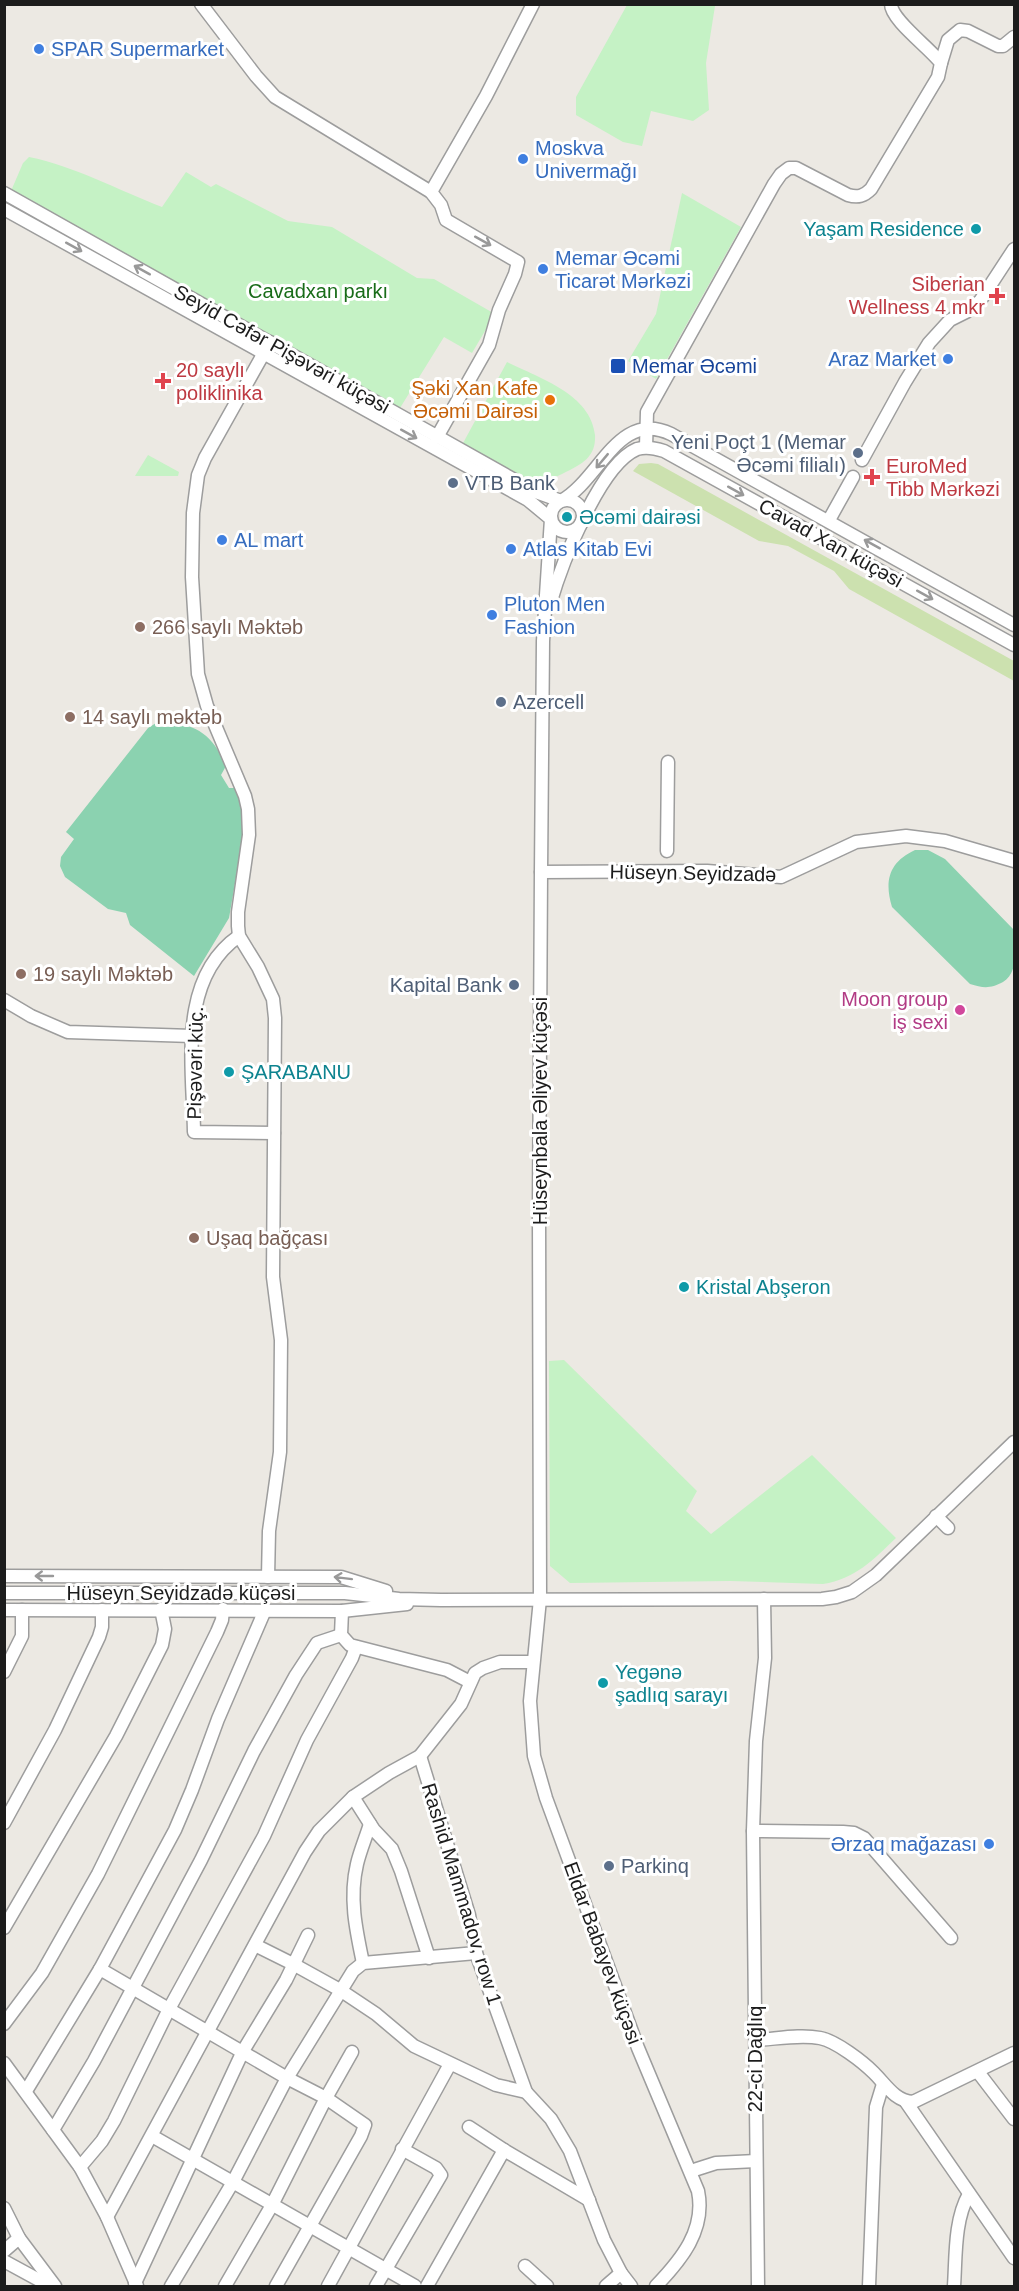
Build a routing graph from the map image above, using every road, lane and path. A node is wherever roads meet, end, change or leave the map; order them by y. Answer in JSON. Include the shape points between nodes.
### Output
{"nodes":[{"id":1,"x":201,"y":4,"type":"edge"},
{"id":2,"x":534,"y":4,"type":"edge"},
{"id":3,"x":891,"y":4,"type":"edge"},
{"id":4,"x":1014,"y":37,"type":"edge"},
{"id":5,"x":941,"y":63,"type":"junction"},
{"id":6,"x":431,"y":192,"type":"junction"},
{"id":7,"x":4,"y":193,"type":"edge"},
{"id":8,"x":4,"y":208,"type":"edge"},
{"id":9,"x":60,"y":224,"type":"junction"},
{"id":10,"x":54,"y":236,"type":"junction"},
{"id":11,"x":1014,"y":249,"type":"edge"},
{"id":12,"x":267,"y":348,"type":"junction"},
{"id":13,"x":646,"y":428,"type":"junction"},
{"id":14,"x":437,"y":437,"type":"junction"},
{"id":15,"x":646,"y":447,"type":"junction"},
{"id":16,"x":862,"y":460,"type":"dead end"},
{"id":17,"x":853,"y":477,"type":"dead end"},
{"id":18,"x":561,"y":501,"type":"junction"},
{"id":19,"x":551,"y":519,"type":"junction"},
{"id":20,"x":829,"y":520,"type":"junction"},
{"id":21,"x":580,"y":525,"type":"junction"},
{"id":22,"x":544,"y":622,"type":"junction"},
{"id":23,"x":1014,"y":625,"type":"edge"},
{"id":24,"x":1014,"y":645,"type":"edge"},
{"id":25,"x":668,"y":762,"type":"dead end"},
{"id":26,"x":668,"y":850,"type":"dead end"},
{"id":27,"x":1014,"y":861,"type":"edge"},
{"id":28,"x":541,"y":872,"type":"junction"},
{"id":29,"x":239,"y":936,"type":"junction"},
{"id":30,"x":4,"y":1000,"type":"edge"},
{"id":31,"x":192,"y":1035,"type":"junction"},
{"id":32,"x":274,"y":1132,"type":"junction"},
{"id":33,"x":1014,"y":1442,"type":"edge"},
{"id":34,"x":936,"y":1516,"type":"junction"},
{"id":35,"x":948,"y":1528,"type":"dead end"},
{"id":36,"x":4,"y":1576,"type":"edge"},
{"id":37,"x":268,"y":1577,"type":"junction"},
{"id":38,"x":4,"y":1593,"type":"edge"},
{"id":39,"x":540,"y":1599,"type":"junction"},
{"id":40,"x":764,"y":1599,"type":"junction"},
{"id":41,"x":441,"y":1600,"type":"junction"},
{"id":42,"x":224,"y":1609,"type":"junction"},
{"id":43,"x":4,"y":1610,"type":"edge"},
{"id":44,"x":22,"y":1610,"type":"junction"},
{"id":45,"x":102,"y":1610,"type":"junction"},
{"id":46,"x":161,"y":1610,"type":"junction"},
{"id":47,"x":266,"y":1610,"type":"junction"},
{"id":48,"x":342,"y":1611,"type":"junction"},
{"id":49,"x":341,"y":1635,"type":"junction"},
{"id":50,"x":356,"y":1647,"type":"junction"},
{"id":51,"x":533,"y":1662,"type":"junction"},
{"id":52,"x":4,"y":1672,"type":"edge"},
{"id":53,"x":470,"y":1682,"type":"junction"},
{"id":54,"x":420,"y":1756,"type":"junction"},
{"id":55,"x":353,"y":1797,"type":"junction"},
{"id":56,"x":4,"y":1823,"type":"edge"},
{"id":57,"x":370,"y":1824,"type":"junction"},
{"id":58,"x":753,"y":1831,"type":"junction"},
{"id":59,"x":4,"y":1928,"type":"edge"},
{"id":60,"x":308,"y":1935,"type":"dead end"},
{"id":61,"x":951,"y":1938,"type":"dead end"},
{"id":62,"x":255,"y":1945,"type":"junction"},
{"id":63,"x":476,"y":1953,"type":"junction"},
{"id":64,"x":429,"y":1958,"type":"junction"},
{"id":65,"x":363,"y":1963,"type":"junction"},
{"id":66,"x":294,"y":1964,"type":"junction"},
{"id":67,"x":100,"y":1969,"type":"junction"},
{"id":68,"x":132,"y":1988,"type":"junction"},
{"id":69,"x":340,"y":1990,"type":"junction"},
{"id":70,"x":169,"y":2009,"type":"junction"},
{"id":71,"x":4,"y":2024,"type":"edge"},
{"id":72,"x":208,"y":2030,"type":"junction"},
{"id":73,"x":756,"y":2040,"type":"junction"},
{"id":74,"x":243,"y":2051,"type":"junction"},
{"id":75,"x":352,"y":2052,"type":"dead end"},
{"id":76,"x":1014,"y":2053,"type":"edge"},
{"id":77,"x":4,"y":2063,"type":"edge"},
{"id":78,"x":450,"y":2064,"type":"junction"},
{"id":79,"x":978,"y":2072,"type":"junction"},
{"id":80,"x":287,"y":2078,"type":"junction"},
{"id":81,"x":883,"y":2084,"type":"junction"},
{"id":82,"x":26,"y":2091,"type":"junction"},
{"id":83,"x":526,"y":2092,"type":"junction"},
{"id":84,"x":326,"y":2098,"type":"junction"},
{"id":85,"x":906,"y":2102,"type":"junction"},
{"id":86,"x":1014,"y":2119,"type":"edge"},
{"id":87,"x":469,"y":2127,"type":"dead end"},
{"id":88,"x":53,"y":2130,"type":"junction"},
{"id":89,"x":152,"y":2136,"type":"junction"},
{"id":90,"x":402,"y":2149,"type":"junction"},
{"id":91,"x":504,"y":2150,"type":"junction"},
{"id":92,"x":194,"y":2159,"type":"junction"},
{"id":93,"x":756,"y":2161,"type":"junction"},
{"id":94,"x":80,"y":2167,"type":"junction"},
{"id":95,"x":691,"y":2171,"type":"junction"},
{"id":96,"x":233,"y":2182,"type":"junction"},
{"id":97,"x":969,"y":2194,"type":"junction"},
{"id":98,"x":589,"y":2200,"type":"junction"},
{"id":99,"x":272,"y":2205,"type":"junction"},
{"id":100,"x":4,"y":2208,"type":"edge"},
{"id":101,"x":107,"y":2217,"type":"junction"},
{"id":102,"x":309,"y":2226,"type":"junction"},
{"id":103,"x":20,"y":2238,"type":"junction"},
{"id":104,"x":349,"y":2248,"type":"junction"},
{"id":105,"x":4,"y":2251,"type":"edge"},
{"id":106,"x":1014,"y":2258,"type":"edge"},
{"id":107,"x":4,"y":2261,"type":"edge"},
{"id":108,"x":525,"y":2266,"type":"dead end"},
{"id":109,"x":385,"y":2269,"type":"junction"},
{"id":110,"x":621,"y":2273,"type":"junction"},
{"id":111,"x":136,"y":2285,"type":"edge"},
{"id":112,"x":52,"y":2286,"type":"edge"},
{"id":113,"x":171,"y":2286,"type":"edge"},
{"id":114,"x":225,"y":2286,"type":"edge"},
{"id":115,"x":276,"y":2286,"type":"edge"},
{"id":116,"x":328,"y":2286,"type":"edge"},
{"id":117,"x":376,"y":2286,"type":"edge"},
{"id":118,"x":415,"y":2286,"type":"edge"},
{"id":119,"x":427,"y":2286,"type":"edge"},
{"id":120,"x":547,"y":2286,"type":"edge"},
{"id":121,"x":606,"y":2286,"type":"edge"},
{"id":122,"x":631,"y":2286,"type":"edge"},
{"id":123,"x":656,"y":2286,"type":"edge"},
{"id":124,"x":758,"y":2286,"type":"edge"},
{"id":125,"x":869,"y":2286,"type":"edge"},
{"id":126,"x":954,"y":2286,"type":"edge"}],
"edges":[{"from":1,"to":6,"type":"street","via":[[275,97]]},
{"from":2,"to":6,"type":"street"},
{"from":3,"to":5,"type":"street","via":[[897,20]]},
{"from":4,"to":5,"type":"street","via":[[998,46],[960,30],[948,40]]},
{"from":5,"to":13,"type":"street","via":[[938,77],[866,194],[848,195],[796,168],[781,174],[647,412]]},
{"from":6,"to":14,"type":"street","one_way":true,"via":[[446,220],[518,262],[489,345]]},
{"from":7,"to":9,"type":"street","name":"Seyid Cəfər Pişəvəri küçəsi"},
{"from":8,"to":10,"type":"street","name":"Seyid Cəfər Pişəvəri küçəsi"},
{"from":9,"to":10,"type":"street"},
{"from":12,"to":9,"type":"street","name":"Seyid Cəfər Pişəvəri küçəsi","one_way":true},
{"from":10,"to":12,"type":"street","name":"Seyid Cəfər Pişəvəri küçəsi","one_way":true},
{"from":11,"to":16,"type":"street","via":[[980,301],[950,320],[929,343]]},
{"from":12,"to":14,"type":"street","name":"Seyid Cəfər Pişəvəri küçəsi"},
{"from":12,"to":19,"type":"street","name":"Seyid Cəfər Pişəvəri küçəsi","one_way":true,"via":[[528,500]]},
{"from":12,"to":29,"type":"street","via":[[201,467],[193,513],[198,674],[248,809]]},
{"from":13,"to":15,"type":"street"},
{"from":13,"to":18,"type":"street","one_way":true,"via":[[624,437],[582,485]]},
{"from":13,"to":20,"type":"street","name":"Cavad Xan küçəsi","via":[[671,434]]},
{"from":14,"to":18,"type":"street","name":"Seyid Cəfər Pişəvəri küçəsi","via":[[523,486]]},
{"from":15,"to":21,"type":"street","via":[[633,451],[617,465]]},
{"from":15,"to":24,"type":"street","name":"Cavad Xan küçəsi","one_way":true,"via":[[664,451]]},
{"from":17,"to":20,"type":"street"},
{"from":18,"to":19,"type":"street","via":[[552,510]]},
{"from":18,"to":21,"type":"street","via":[[571,500],[580,505]]},
{"from":19,"to":21,"type":"street","via":[[561,531],[572,531]]},
{"from":19,"to":22,"type":"street"},
{"from":23,"to":20,"type":"street","name":"Cavad Xan küçəsi","one_way":true},
{"from":21,"to":22,"type":"street"},
{"from":22,"to":28,"type":"street","name":"Hüseynbala Əliyev küçəsi"},
{"from":25,"to":26,"type":"street"},
{"from":27,"to":28,"type":"street","name":"Hüseyn Seyidzadə","via":[[945,841],[906,836],[856,842],[781,877],[706,871]]},
{"from":28,"to":39,"type":"street","name":"Hüseynbala Əliyev küçəsi"},
{"from":29,"to":31,"type":"street","name":"Pişəvəri küç.","via":[[219,952],[207,972],[195,1006]]},
{"from":29,"to":32,"type":"street","via":[[273,999]]},
{"from":30,"to":31,"type":"street","via":[[68,1032]]},
{"from":31,"to":32,"type":"street","name":"Pişəvəri küç.","via":[[194,1132]]},
{"from":32,"to":37,"type":"street","via":[[273,1277],[280,1331],[280,1441],[269,1531]]},
{"from":33,"to":34,"type":"street"},
{"from":34,"to":35,"type":"street"},
{"from":34,"to":40,"type":"street","via":[[876,1575],[852,1592],[822,1599]]},
{"from":37,"to":36,"type":"street","one_way":true},
{"from":41,"to":37,"type":"street","one_way":true,"via":[[387,1592],[348,1578]]},
{"from":38,"to":41,"type":"street","name":"Hüseyn Seyidzadə küçəsi","via":[[351,1594]]},
{"from":39,"to":40,"type":"street"},
{"from":39,"to":41,"type":"street"},
{"from":39,"to":51,"type":"street","name":"Eldar Babayev küçəsi"},
{"from":40,"to":58,"type":"street","name":"22-ci Dağlıq","via":[[765,1658],[756,1741]]},
{"from":41,"to":48,"type":"street"},
{"from":42,"to":46,"type":"street"},
{"from":42,"to":47,"type":"street"},
{"from":42,"to":71,"type":"street","via":[[217,1632],[98,1874],[42,1973]]},
{"from":43,"to":44,"type":"street"},
{"from":44,"to":45,"type":"street"},
{"from":44,"to":52,"type":"street","via":[[22,1636]]},
{"from":45,"to":46,"type":"street"},
{"from":45,"to":56,"type":"street","via":[[99,1637],[56,1730]]},
{"from":46,"to":59,"type":"street","via":[[165,1629],[162,1645],[116,1736]]},
{"from":47,"to":48,"type":"street"},
{"from":47,"to":67,"type":"street","via":[[175,1830]]},
{"from":48,"to":49,"type":"street"},
{"from":49,"to":50,"type":"street"},
{"from":49,"to":68,"type":"street","via":[[317,1643],[296,1675]]},
{"from":50,"to":53,"type":"street","via":[[447,1670]]},
{"from":50,"to":70,"type":"street","via":[[307,1740],[264,1836]]},
{"from":51,"to":53,"type":"street","via":[[490,1664],[475,1673]]},
{"from":51,"to":95,"type":"street","name":"Eldar Babayev küçəsi","via":[[531,1727],[538,1774],[638,2048]]},
{"from":53,"to":54,"type":"street","via":[[461,1704]]},
{"from":54,"to":55,"type":"street"},
{"from":54,"to":63,"type":"street","name":"Rashid Mammadov, row 1","via":[[469,1915]]},
{"from":55,"to":57,"type":"street"},
{"from":55,"to":62,"type":"street","via":[[319,1831],[305,1852]]},
{"from":57,"to":64,"type":"street","via":[[397,1860]]},
{"from":57,"to":65,"type":"street","via":[[357,1864],[353,1899]]},
{"from":58,"to":61,"type":"street","via":[[827,1831],[854,1833],[864,1838]]},
{"from":58,"to":73,"type":"street","name":"22-ci Dağlıq"},
{"from":60,"to":66,"type":"street"},
{"from":62,"to":66,"type":"street"},
{"from":62,"to":72,"type":"street"},
{"from":63,"to":64,"type":"street"},
{"from":63,"to":83,"type":"street","name":"Rashid Mammadov, row 1"},
{"from":64,"to":65,"type":"street"},
{"from":65,"to":69,"type":"street"},
{"from":66,"to":69,"type":"street"},
{"from":66,"to":74,"type":"street"},
{"from":67,"to":68,"type":"street"},
{"from":67,"to":82,"type":"street"},
{"from":68,"to":70,"type":"street"},
{"from":68,"to":88,"type":"street"},
{"from":69,"to":78,"type":"street","via":[[414,2046]]},
{"from":69,"to":80,"type":"street"},
{"from":70,"to":72,"type":"street"},
{"from":70,"to":94,"type":"street","via":[[114,2121]]},
{"from":72,"to":74,"type":"street"},
{"from":72,"to":89,"type":"street"},
{"from":73,"to":81,"type":"street","via":[[821,2038],[866,2066]]},
{"from":73,"to":93,"type":"street","name":"22-ci Dağlıq"},
{"from":74,"to":80,"type":"street"},
{"from":74,"to":92,"type":"street"},
{"from":75,"to":84,"type":"street"},
{"from":76,"to":79,"type":"street"},
{"from":77,"to":82,"type":"street"},
{"from":78,"to":83,"type":"street","via":[[496,2085]]},
{"from":78,"to":90,"type":"street"},
{"from":79,"to":85,"type":"street","via":[[920,2101]]},
{"from":79,"to":86,"type":"street"},
{"from":80,"to":84,"type":"street"},
{"from":80,"to":96,"type":"street"},
{"from":81,"to":85,"type":"street"},
{"from":81,"to":125,"type":"street","via":[[875,2113]]},
{"from":82,"to":88,"type":"street"},
{"from":83,"to":98,"type":"street","name":"Rashid Mammadov, row 1","via":[[551,2119],[570,2151]]},
{"from":84,"to":99,"type":"street"},
{"from":84,"to":102,"type":"street","via":[[361,2121],[365,2128]]},
{"from":85,"to":97,"type":"street"},
{"from":87,"to":91,"type":"street"},
{"from":88,"to":94,"type":"street"},
{"from":89,"to":92,"type":"street"},
{"from":89,"to":101,"type":"street"},
{"from":90,"to":104,"type":"street"},
{"from":90,"to":109,"type":"street","via":[[436,2168],[441,2175]]},
{"from":91,"to":98,"type":"street"},
{"from":91,"to":119,"type":"street"},
{"from":92,"to":96,"type":"street"},
{"from":92,"to":111,"type":"street"},
{"from":93,"to":95,"type":"street","via":[[716,2163]]},
{"from":93,"to":124,"type":"street","name":"22-ci Dağlıq"},
{"from":94,"to":101,"type":"street"},
{"from":95,"to":123,"type":"street","name":"Eldar Babayev küçəsi","via":[[701,2203],[698,2226],[682,2256]]},
{"from":96,"to":99,"type":"street"},
{"from":96,"to":113,"type":"street"},
{"from":97,"to":106,"type":"street"},
{"from":97,"to":126,"type":"street","via":[[960,2215]]},
{"from":98,"to":110,"type":"street","name":"Rashid Mammadov, row 1"},
{"from":99,"to":102,"type":"street"},
{"from":99,"to":114,"type":"street"},
{"from":100,"to":103,"type":"street"},
{"from":101,"to":111,"type":"street"},
{"from":102,"to":104,"type":"street"},
{"from":102,"to":115,"type":"street"},
{"from":103,"to":105,"type":"street"},
{"from":103,"to":112,"type":"street"},
{"from":104,"to":109,"type":"street"},
{"from":104,"to":116,"type":"street"},
{"from":107,"to":112,"type":"street"},
{"from":108,"to":120,"type":"street"},
{"from":109,"to":117,"type":"street"},
{"from":109,"to":118,"type":"street"},
{"from":110,"to":121,"type":"street"},
{"from":110,"to":122,"type":"street","name":"Rashid Mammadov, row 1"}]}
